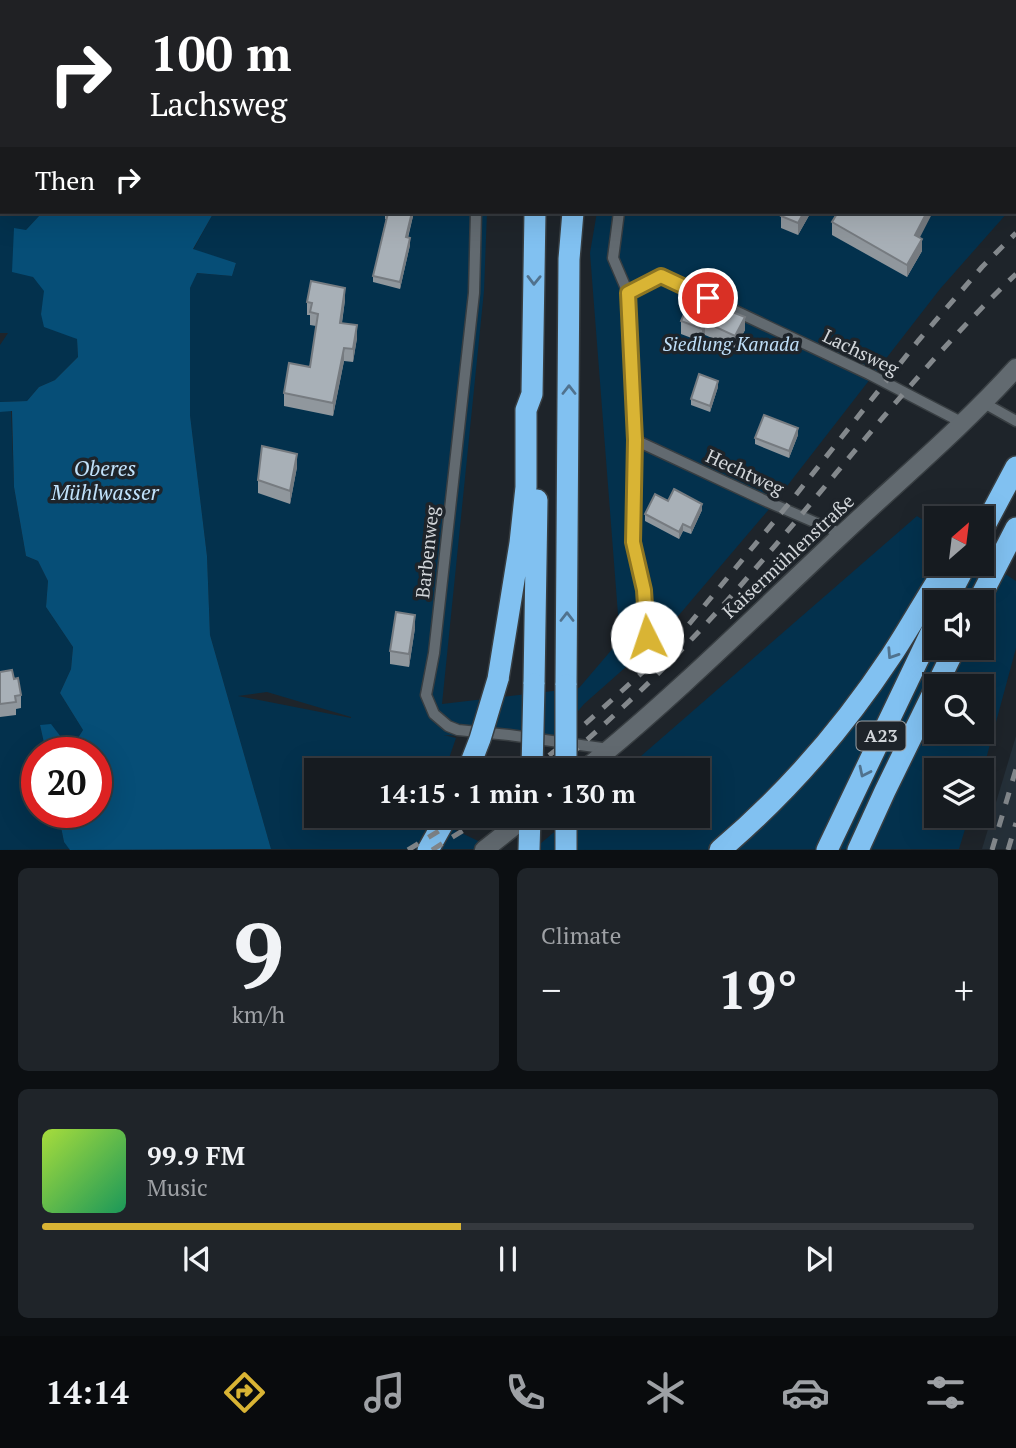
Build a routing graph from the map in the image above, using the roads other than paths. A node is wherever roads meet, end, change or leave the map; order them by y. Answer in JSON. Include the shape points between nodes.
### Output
{"nodes":[{"id":1,"x":476,"y":214,"type":"edge"},
{"id":2,"x":535,"y":214,"type":"edge"},
{"id":3,"x":573,"y":214,"type":"edge"},
{"id":4,"x":619,"y":214,"type":"edge"},
{"id":5,"x":628,"y":293,"type":"junction"},
{"id":6,"x":1016,"y":368,"type":"edge"},
{"id":7,"x":532,"y":394,"type":"junction"},
{"id":8,"x":985,"y":403,"type":"junction"},
{"id":9,"x":1016,"y":421,"type":"edge"},
{"id":10,"x":963,"y":423,"type":"junction"},
{"id":11,"x":635,"y":440,"type":"junction"},
{"id":12,"x":1016,"y":467,"type":"edge"},
{"id":13,"x":993,"y":506,"type":"edge"},
{"id":14,"x":1015,"y":530,"type":"edge"},
{"id":15,"x":842,"y":534,"type":"junction"},
{"id":16,"x":941,"y":576,"type":"edge"},
{"id":17,"x":984,"y":590,"type":"edge"},
{"id":18,"x":647,"y":637,"type":"dead end"},
{"id":19,"x":924,"y":647,"type":"edge"},
{"id":20,"x":949,"y":660,"type":"edge"},
{"id":21,"x":610,"y":749,"type":"junction"},
{"id":22,"x":473,"y":758,"type":"edge"},
{"id":23,"x":532,"y":758,"type":"edge"},
{"id":24,"x":566,"y":758,"type":"edge"},
{"id":25,"x":599,"y":758,"type":"edge"},
{"id":26,"x":884,"y":791,"type":"junction"},
{"id":27,"x":440,"y":828,"type":"edge"},
{"id":28,"x":512,"y":828,"type":"edge"},
{"id":29,"x":528,"y":828,"type":"edge"},
{"id":30,"x":566,"y":828,"type":"edge"},
{"id":31,"x":723,"y":848,"type":"edge"},
{"id":32,"x":428,"y":849,"type":"edge"},
{"id":33,"x":484,"y":849,"type":"edge"},
{"id":34,"x":529,"y":849,"type":"edge"},
{"id":35,"x":566,"y":849,"type":"edge"},
{"id":36,"x":827,"y":849,"type":"edge"},
{"id":37,"x":858,"y":849,"type":"edge"},
{"id":38,"x":868,"y":849,"type":"edge"}],
"edges":[{"from":1,"to":21,"type":"lane","name":"Barbenweg","via":[[474,292],[426,695],[434,714],[458,730]]},
{"from":2,"to":7,"type":"highway","one_way":true},
{"from":24,"to":3,"type":"highway","one_way":true,"bridge":true},
{"from":4,"to":5,"type":"lane","via":[[613,258]]},
{"from":5,"to":10,"type":"lane","name":"Lachsweg","via":[[661,276]]},
{"from":5,"to":11,"type":"lane"},
{"from":6,"to":8,"type":"street","name":"Kaisermühlenstraße"},
{"from":7,"to":22,"type":"highway","bridge":true,"via":[[526,410],[520,543],[498,679]]},
{"from":7,"to":23,"type":"highway","bridge":true,"via":[[538,411]]},
{"from":8,"to":9,"type":"lane"},
{"from":8,"to":10,"type":"street","name":"Kaisermühlenstraße"},
{"from":10,"to":15,"type":"street","name":"Kaisermühlenstraße"},
{"from":11,"to":15,"type":"lane","name":"Hechtweg"},
{"from":11,"to":18,"type":"lane","via":[[633,542],[644,590]]},
{"from":12,"to":13,"type":"highway"},
{"from":14,"to":17,"type":"highway"},
{"from":15,"to":21,"type":"street","name":"Kaisermühlenstraße"},
{"from":16,"to":31,"type":"highway","one_way":true,"via":[[892,655],[818,753]]},
{"from":19,"to":36,"type":"highway","number":"A23","one_way":true},
{"from":20,"to":26,"type":"highway","number":"A23"},
{"from":21,"to":25,"type":"street","name":"Kaisermühlenstraße"},
{"from":26,"to":37,"type":"highway","number":"A23"},
{"from":26,"to":38,"type":"highway"},
{"from":27,"to":32,"type":"highway"},
{"from":28,"to":33,"type":"street"},
{"from":29,"to":34,"type":"highway"},
{"from":30,"to":35,"type":"highway"}]}
